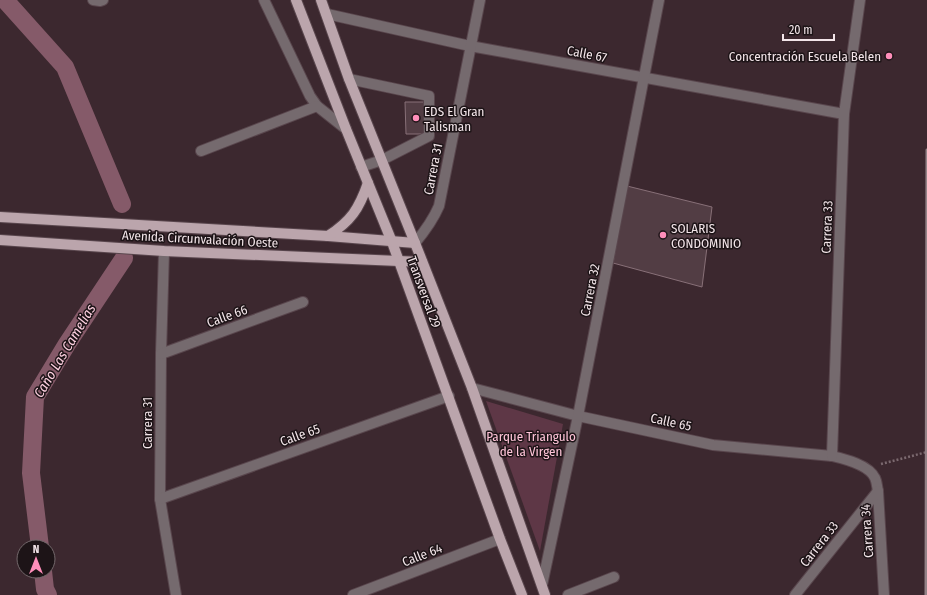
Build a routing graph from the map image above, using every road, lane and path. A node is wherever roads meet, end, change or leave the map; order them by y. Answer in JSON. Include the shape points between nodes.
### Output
{"nodes":[{"id":1,"x":93,"y":0,"type":"edge"},
{"id":2,"x":104,"y":0,"type":"edge"},
{"id":3,"x":264,"y":0,"type":"edge"},
{"id":4,"x":296,"y":0,"type":"edge"},
{"id":5,"x":321,"y":0,"type":"edge"},
{"id":6,"x":480,"y":0,"type":"edge"},
{"id":7,"x":659,"y":0,"type":"edge"},
{"id":8,"x":860,"y":0,"type":"edge"},
{"id":9,"x":327,"y":14,"type":"junction"},
{"id":10,"x":470,"y":46,"type":"junction"},
{"id":11,"x":645,"y":78,"type":"junction"},
{"id":12,"x":349,"y":79,"type":"junction"},
{"id":13,"x":317,"y":106,"type":"junction"},
{"id":14,"x":844,"y":114,"type":"junction"},
{"id":15,"x":346,"y":129,"type":"junction"},
{"id":16,"x":201,"y":151,"type":"dead end"},
{"id":17,"x":382,"y":160,"type":"junction"},
{"id":18,"x":361,"y":167,"type":"junction"},
{"id":19,"x":368,"y":183,"type":"junction"},
{"id":20,"x":0,"y":217,"type":"edge"},
{"id":21,"x":328,"y":236,"type":"junction"},
{"id":22,"x":0,"y":240,"type":"edge"},
{"id":23,"x":392,"y":242,"type":"junction"},
{"id":24,"x":415,"y":243,"type":"junction"},
{"id":25,"x":164,"y":251,"type":"junction"},
{"id":26,"x":399,"y":262,"type":"junction"},
{"id":27,"x":422,"y":262,"type":"junction"},
{"id":28,"x":303,"y":302,"type":"dead end"},
{"id":29,"x":160,"y":354,"type":"junction"},
{"id":30,"x":472,"y":388,"type":"junction"},
{"id":31,"x":449,"y":396,"type":"junction"},
{"id":32,"x":578,"y":416,"type":"junction"},
{"id":33,"x":927,"y":452,"type":"edge"},
{"id":34,"x":832,"y":456,"type":"junction"},
{"id":35,"x":866,"y":468,"type":"junction"},
{"id":36,"x":878,"y":491,"type":"junction"},
{"id":37,"x":160,"y":499,"type":"junction"},
{"id":38,"x":500,"y":539,"type":"junction"},
{"id":39,"x":614,"y":577,"type":"dead end"},
{"id":40,"x":544,"y":590,"type":"edge"},
{"id":41,"x":176,"y":595,"type":"edge"},
{"id":42,"x":353,"y":595,"type":"edge"},
{"id":43,"x":522,"y":595,"type":"edge"},
{"id":44,"x":568,"y":595,"type":"edge"},
{"id":45,"x":795,"y":595,"type":"edge"},
{"id":46,"x":884,"y":595,"type":"edge"}],
"edges":[{"from":1,"to":2,"type":"street"},
{"from":3,"to":13,"type":"street"},
{"from":4,"to":15,"type":"main road","name":"Transversal 29"},
{"from":5,"to":9,"type":"main road","name":"Transversal 29"},
{"from":6,"to":10,"type":"street","name":"Carrera 31"},
{"from":7,"to":11,"type":"street","name":"Carrera 32"},
{"from":8,"to":14,"type":"street","name":"Carrera 33"},
{"from":9,"to":10,"type":"street","name":"Calle 67"},
{"from":9,"to":12,"type":"main road","name":"Transversal 29"},
{"from":10,"to":11,"type":"street","name":"Calle 67"},
{"from":10,"to":24,"type":"street","name":"Carrera 31","via":[[439,206],[435,216]]},
{"from":11,"to":14,"type":"street","name":"Calle 67"},
{"from":11,"to":32,"type":"street","name":"Carrera 32"},
{"from":12,"to":17,"type":"main road","name":"Transversal 29"},
{"from":12,"to":17,"type":"street","via":[[429,96],[429,136]]},
{"from":13,"to":15,"type":"street"},
{"from":13,"to":16,"type":"street"},
{"from":14,"to":34,"type":"street","name":"Carrera 33"},
{"from":15,"to":18,"type":"main road","name":"Transversal 29"},
{"from":17,"to":18,"type":"street"},
{"from":17,"to":24,"type":"main road","name":"Transversal 29"},
{"from":18,"to":19,"type":"main road","name":"Transversal 29"},
{"from":19,"to":21,"type":"main road","via":[[360,204],[349,220]]},
{"from":19,"to":23,"type":"main road","name":"Transversal 29"},
{"from":20,"to":21,"type":"main road","name":"Avenida Circunvalación Oeste"},
{"from":21,"to":23,"type":"main road","name":"Avenida Circunvalación Oeste"},
{"from":22,"to":25,"type":"main road","name":"Avenida Circunvalación Oeste"},
{"from":23,"to":24,"type":"main road","name":"Avenida Circunvalación Oeste"},
{"from":23,"to":26,"type":"main road","name":"Transversal 29"},
{"from":24,"to":27,"type":"main road","name":"Transversal 29"},
{"from":25,"to":26,"type":"main road","name":"Avenida Circunvalación Oeste"},
{"from":25,"to":29,"type":"street","name":"Carrera 31"},
{"from":26,"to":27,"type":"main road","name":"Avenida Circunvalación Oeste"},
{"from":26,"to":31,"type":"main road","name":"Transversal 29"},
{"from":27,"to":30,"type":"main road","name":"Transversal 29"},
{"from":28,"to":29,"type":"street","name":"Calle 66"},
{"from":29,"to":37,"type":"street","name":"Carrera 31"},
{"from":30,"to":32,"type":"street","name":"Calle 65"},
{"from":30,"to":40,"type":"main road","name":"Transversal 29"},
{"from":31,"to":37,"type":"street","name":"Calle 65"},
{"from":31,"to":38,"type":"main road","name":"Transversal 29"},
{"from":32,"to":34,"type":"street","name":"Calle 65","via":[[713,445]]},
{"from":32,"to":40,"type":"street","name":"Carrera 32"},
{"from":33,"to":35,"type":"path"},
{"from":34,"to":35,"type":"street","name":"Calle 65"},
{"from":35,"to":36,"type":"street","name":"Carrera 34","via":[[875,478]]},
{"from":36,"to":45,"type":"street","name":"Carrera 33"},
{"from":36,"to":46,"type":"street","name":"Carrera 34"},
{"from":37,"to":41,"type":"street","name":"Carrera 31"},
{"from":38,"to":42,"type":"street","name":"Calle 64"},
{"from":38,"to":43,"type":"main road","name":"Transversal 29"},
{"from":39,"to":44,"type":"street"}]}
